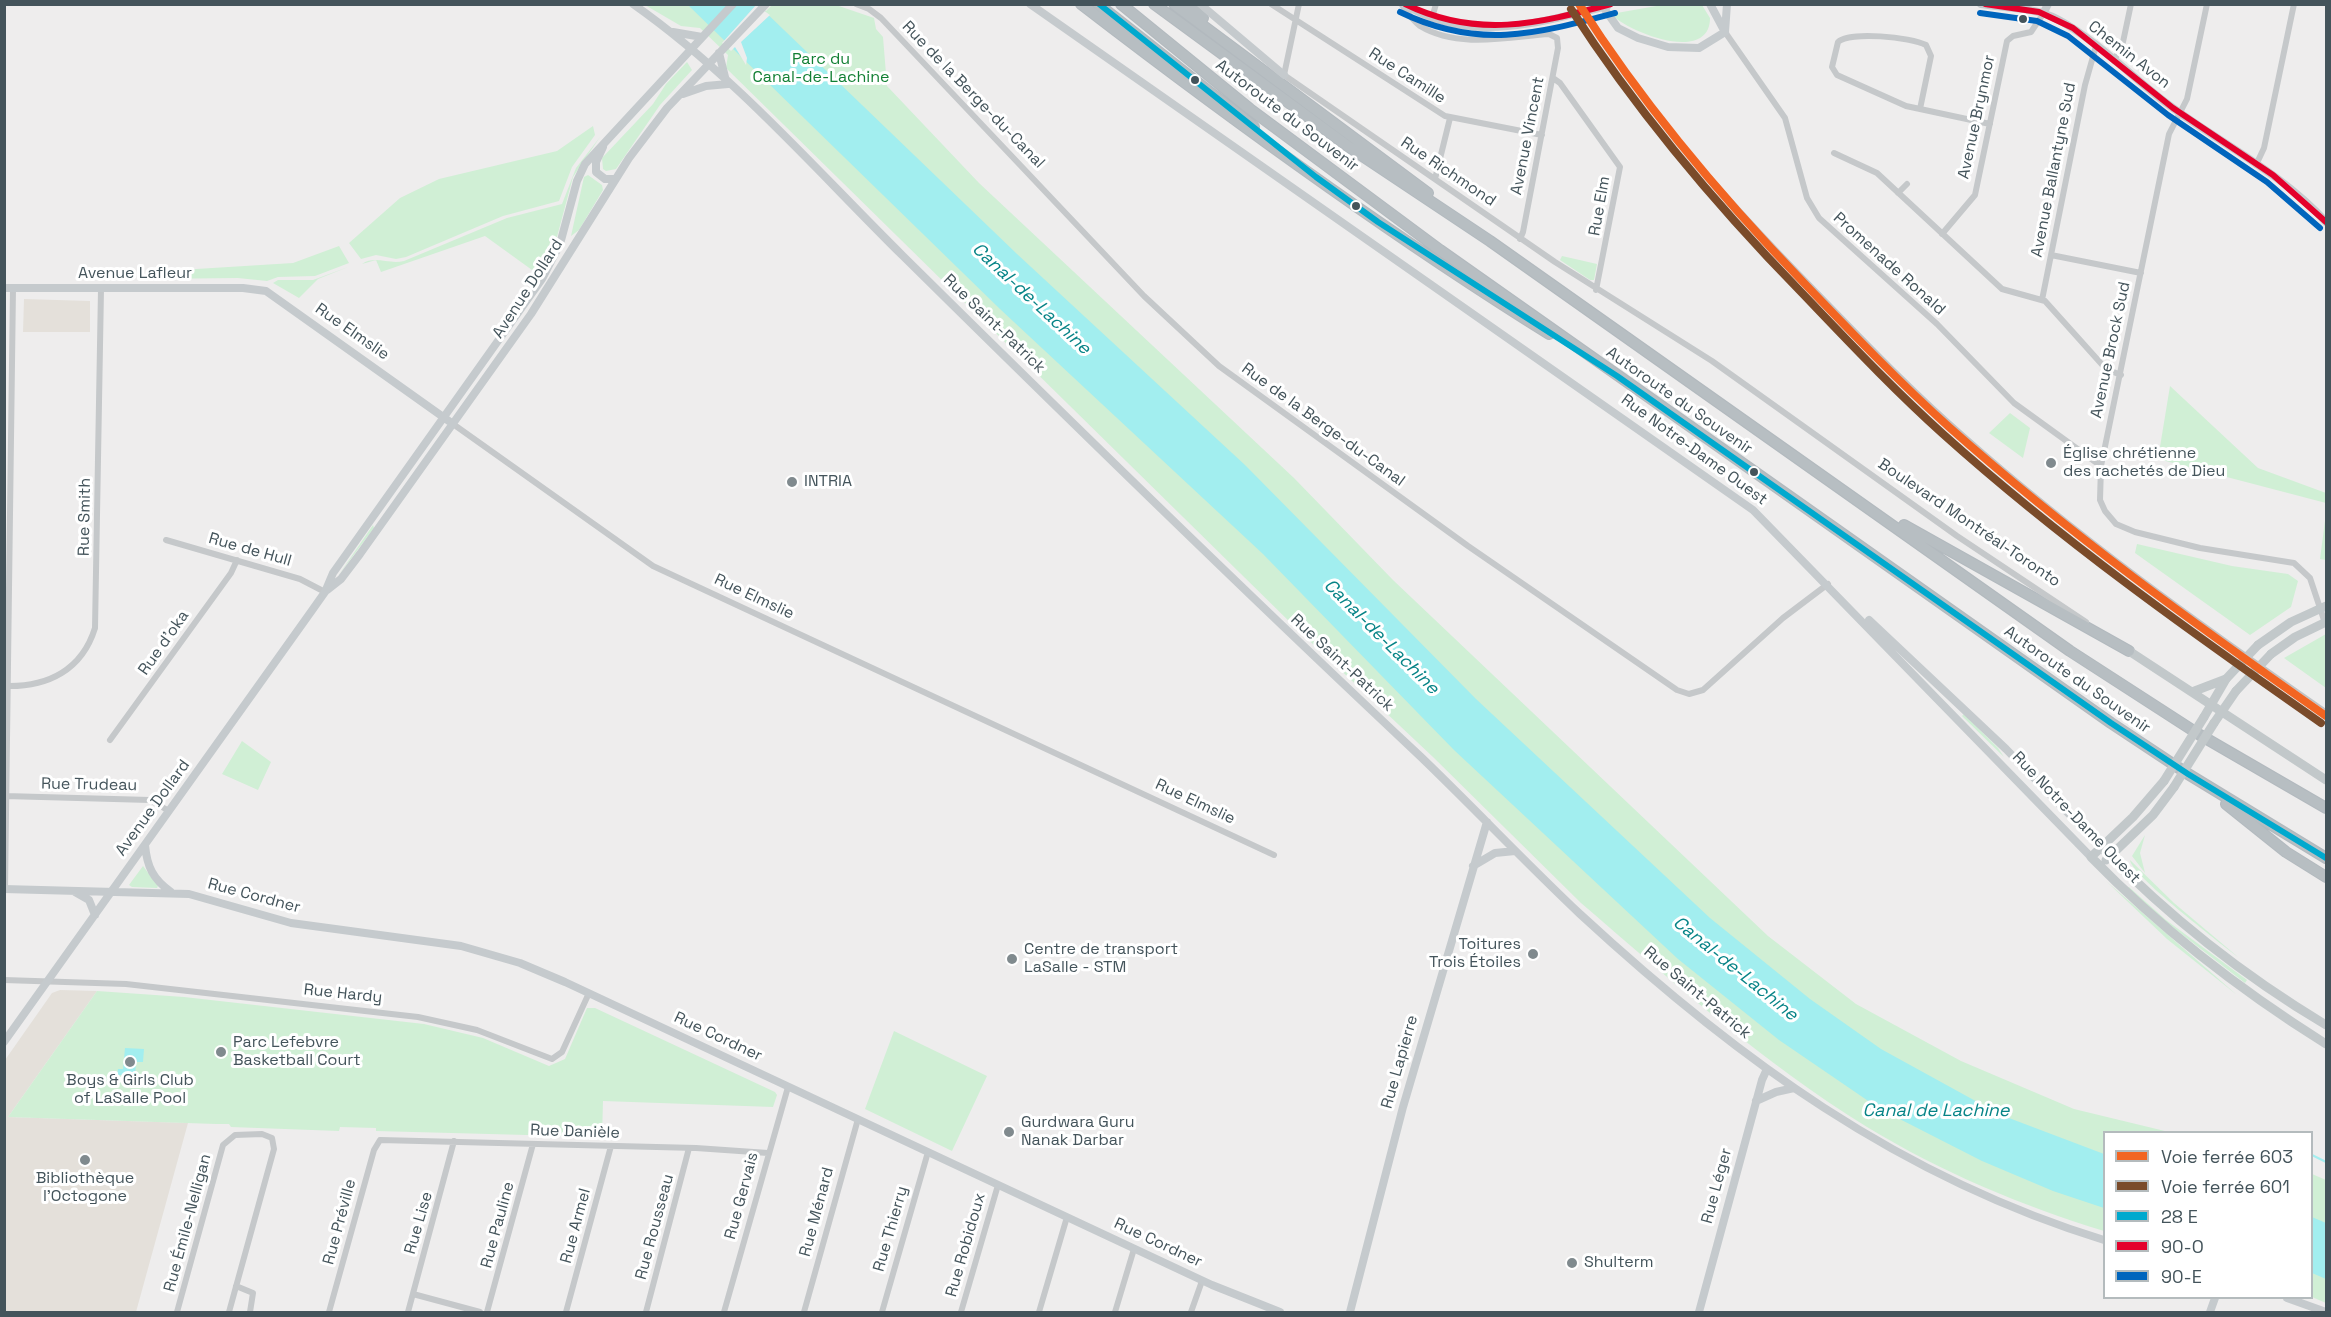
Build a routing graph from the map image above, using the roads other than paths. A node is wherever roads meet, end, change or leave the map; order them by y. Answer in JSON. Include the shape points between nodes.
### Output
{"nodes":[{"id":1,"x":633,"y":4,"type":"edge"},
{"id":2,"x":734,"y":4,"type":"edge"},
{"id":3,"x":856,"y":4,"type":"edge"},
{"id":4,"x":1030,"y":4,"type":"edge"},
{"id":5,"x":1081,"y":4,"type":"edge"},
{"id":6,"x":1098,"y":4,"type":"edge"},
{"id":7,"x":1121,"y":4,"type":"edge"},
{"id":8,"x":1154,"y":4,"type":"edge"},
{"id":9,"x":1174,"y":4,"type":"edge"},
{"id":10,"x":1187,"y":4,"type":"edge"},
{"id":11,"x":1200,"y":4,"type":"edge"},
{"id":12,"x":1271,"y":4,"type":"edge"},
{"id":13,"x":1299,"y":4,"type":"edge"},
{"id":14,"x":1403,"y":4,"type":"edge"},
{"id":15,"x":1436,"y":4,"type":"edge"},
{"id":16,"x":1710,"y":4,"type":"edge"},
{"id":17,"x":1727,"y":4,"type":"edge"},
{"id":18,"x":1981,"y":4,"type":"edge"},
{"id":19,"x":2131,"y":4,"type":"edge"},
{"id":20,"x":2207,"y":4,"type":"edge"},
{"id":21,"x":2294,"y":4,"type":"edge"},
{"id":22,"x":1607,"y":5,"type":"edge"},
{"id":23,"x":764,"y":6,"type":"edge"},
{"id":24,"x":2045,"y":8,"type":"edge"},
{"id":25,"x":1432,"y":18,"type":"junction"},
{"id":26,"x":1296,"y":21,"type":"junction"},
{"id":27,"x":671,"y":32,"type":"junction"},
{"id":28,"x":1725,"y":32,"type":"junction"},
{"id":29,"x":704,"y":35,"type":"junction"},
{"id":30,"x":1226,"y":42,"type":"junction"},
{"id":31,"x":2096,"y":46,"type":"junction"},
{"id":32,"x":690,"y":50,"type":"junction"},
{"id":33,"x":721,"y":52,"type":"junction"},
{"id":34,"x":2114,"y":61,"type":"junction"},
{"id":35,"x":707,"y":65,"type":"junction"},
{"id":36,"x":1284,"y":75,"type":"junction"},
{"id":37,"x":1553,"y":78,"type":"junction"},
{"id":38,"x":728,"y":84,"type":"junction"},
{"id":39,"x":680,"y":95,"type":"junction"},
{"id":40,"x":1920,"y":109,"type":"junction"},
{"id":41,"x":2180,"y":113,"type":"junction"},
{"id":42,"x":1450,"y":118,"type":"junction"},
{"id":43,"x":1990,"y":124,"type":"junction"},
{"id":44,"x":1542,"y":135,"type":"junction"},
{"id":45,"x":605,"y":141,"type":"junction"},
{"id":46,"x":1834,"y":153,"type":"dead end"},
{"id":47,"x":2256,"y":165,"type":"junction"},
{"id":48,"x":1316,"y":177,"type":"junction"},
{"id":49,"x":615,"y":179,"type":"junction"},
{"id":50,"x":1435,"y":179,"type":"junction"},
{"id":51,"x":1907,"y":184,"type":"dead end"},
{"id":52,"x":1898,"y":193,"type":"junction"},
{"id":53,"x":2326,"y":222,"type":"edge"},
{"id":54,"x":1942,"y":234,"type":"junction"},
{"id":55,"x":1520,"y":239,"type":"junction"},
{"id":56,"x":1490,"y":241,"type":"junction"},
{"id":57,"x":2051,"y":255,"type":"junction"},
{"id":58,"x":2141,"y":273,"type":"junction"},
{"id":59,"x":9,"y":288,"type":"edge"},
{"id":60,"x":101,"y":289,"type":"junction"},
{"id":61,"x":1596,"y":290,"type":"junction"},
{"id":62,"x":266,"y":291,"type":"joint"},
{"id":63,"x":2042,"y":300,"type":"junction"},
{"id":64,"x":2121,"y":375,"type":"junction"},
{"id":65,"x":1617,"y":376,"type":"junction"},
{"id":66,"x":444,"y":417,"type":"junction"},
{"id":67,"x":453,"y":424,"type":"junction"},
{"id":68,"x":2101,"y":466,"type":"junction"},
{"id":69,"x":1866,"y":505,"type":"junction"},
{"id":70,"x":166,"y":540,"type":"dead end"},
{"id":71,"x":237,"y":560,"type":"junction"},
{"id":72,"x":1828,"y":584,"type":"junction"},
{"id":73,"x":325,"y":592,"type":"junction"},
{"id":74,"x":2323,"y":607,"type":"edge"},
{"id":75,"x":2326,"y":622,"type":"edge"},
{"id":76,"x":2129,"y":651,"type":"junction"},
{"id":77,"x":2224,"y":681,"type":"junction"},
{"id":78,"x":6,"y":686,"type":"edge"},
{"id":79,"x":2192,"y":692,"type":"junction"},
{"id":80,"x":2211,"y":704,"type":"junction"},
{"id":81,"x":2221,"y":712,"type":"junction"},
{"id":82,"x":110,"y":740,"type":"dead end"},
{"id":83,"x":2188,"y":774,"type":"junction"},
{"id":84,"x":2326,"y":780,"type":"edge"},
{"id":85,"x":6,"y":796,"type":"edge"},
{"id":86,"x":2326,"y":808,"type":"edge"},
{"id":87,"x":170,"y":811,"type":"junction"},
{"id":88,"x":1487,"y":822,"type":"junction"},
{"id":89,"x":145,"y":845,"type":"junction"},
{"id":90,"x":2101,"y":848,"type":"junction"},
{"id":91,"x":1515,"y":851,"type":"junction"},
{"id":92,"x":1274,"y":855,"type":"dead end"},
{"id":93,"x":2110,"y":856,"type":"junction"},
{"id":94,"x":2091,"y":857,"type":"junction"},
{"id":95,"x":2326,"y":858,"type":"edge"},
{"id":96,"x":1473,"y":866,"type":"junction"},
{"id":97,"x":2100,"y":866,"type":"junction"},
{"id":98,"x":2326,"y":877,"type":"edge"},
{"id":99,"x":5,"y":889,"type":"edge"},
{"id":100,"x":72,"y":891,"type":"junction"},
{"id":101,"x":112,"y":891,"type":"junction"},
{"id":102,"x":172,"y":892,"type":"junction"},
{"id":103,"x":95,"y":915,"type":"junction"},
{"id":104,"x":4,"y":980,"type":"edge"},
{"id":105,"x":48,"y":981,"type":"junction"},
{"id":106,"x":589,"y":993,"type":"junction"},
{"id":107,"x":2326,"y":1025,"type":"edge"},
{"id":108,"x":4,"y":1042,"type":"edge"},
{"id":109,"x":2326,"y":1044,"type":"edge"},
{"id":110,"x":1767,"y":1069,"type":"junction"},
{"id":111,"x":788,"y":1087,"type":"junction"},
{"id":112,"x":1794,"y":1088,"type":"junction"},
{"id":113,"x":1756,"y":1101,"type":"junction"},
{"id":114,"x":858,"y":1119,"type":"junction"},
{"id":115,"x":380,"y":1140,"type":"joint"},
{"id":116,"x":454,"y":1142,"type":"junction"},
{"id":117,"x":533,"y":1144,"type":"junction"},
{"id":118,"x":611,"y":1146,"type":"junction"},
{"id":119,"x":689,"y":1148,"type":"junction"},
{"id":120,"x":928,"y":1152,"type":"junction"},
{"id":121,"x":768,"y":1153,"type":"junction"},
{"id":122,"x":998,"y":1185,"type":"junction"},
{"id":123,"x":1067,"y":1217,"type":"junction"},
{"id":124,"x":2103,"y":1240,"type":"edge"},
{"id":125,"x":1134,"y":1249,"type":"junction"},
{"id":126,"x":1202,"y":1281,"type":"junction"},
{"id":127,"x":236,"y":1286,"type":"junction"},
{"id":128,"x":413,"y":1294,"type":"junction"},
{"id":129,"x":2290,"y":1299,"type":"edge"},
{"id":130,"x":1269,"y":1311,"type":"edge"},
{"id":131,"x":177,"y":1312,"type":"edge"},
{"id":132,"x":229,"y":1312,"type":"edge"},
{"id":133,"x":250,"y":1312,"type":"edge"},
{"id":134,"x":329,"y":1312,"type":"edge"},
{"id":135,"x":408,"y":1312,"type":"edge"},
{"id":136,"x":480,"y":1312,"type":"edge"},
{"id":137,"x":487,"y":1312,"type":"edge"},
{"id":138,"x":566,"y":1312,"type":"edge"},
{"id":139,"x":646,"y":1312,"type":"edge"},
{"id":140,"x":724,"y":1312,"type":"edge"},
{"id":141,"x":804,"y":1312,"type":"edge"},
{"id":142,"x":882,"y":1312,"type":"edge"},
{"id":143,"x":961,"y":1312,"type":"edge"},
{"id":144,"x":1039,"y":1312,"type":"edge"},
{"id":145,"x":1115,"y":1312,"type":"edge"},
{"id":146,"x":1191,"y":1312,"type":"edge"},
{"id":147,"x":1280,"y":1312,"type":"edge"},
{"id":148,"x":1350,"y":1312,"type":"edge"},
{"id":149,"x":1699,"y":1312,"type":"edge"},
{"id":150,"x":2326,"y":1312,"type":"edge"}],
"edges":[{"from":1,"to":27,"type":"main road","name":"Rue Saint-Patrick"},
{"from":2,"to":29,"type":"main road","name":"Avenue Dollard"},
{"from":3,"to":72,"type":"street","name":"Rue de la Berge-du-Canal","via":[[881,18],[1152,304],[1219,366],[1677,690],[1689,694],[1703,690],[1783,618]]},
{"from":4,"to":72,"type":"main road","name":"Rue Notre-Dame Ouest","via":[[1725,488],[1770,525]]},
{"from":5,"to":48,"type":"highway","via":[[1227,116]]},
{"from":6,"to":48,"type":"highway"},
{"from":7,"to":65,"type":"highway","name":"Autoroute du Souvenir","via":[[1250,109]]},
{"from":8,"to":56,"type":"highway","name":"Autoroute du Souvenir","via":[[1376,166]]},
{"from":9,"to":30,"type":"highway"},
{"from":10,"to":30,"type":"highway"},
{"from":11,"to":36,"type":"main road"},
{"from":12,"to":26,"type":"street","name":"Rue Camille"},
{"from":13,"to":26,"type":"street"},
{"from":14,"to":25,"type":"main road"},
{"from":14,"to":37,"type":"street","name":"Avenue Vincent","via":[[1419,25],[1447,34],[1496,41],[1550,34],[1557,38],[1558,51]]},
{"from":15,"to":25,"type":"street"},
{"from":16,"to":28,"type":"main road"},
{"from":17,"to":28,"type":"main road"},
{"from":18,"to":24,"type":"main road","name":"Chemin Avon"},
{"from":19,"to":34,"type":"street","via":[[2122,46]]},
{"from":20,"to":41,"type":"street","name":"Avenue Brock Sud","via":[[2188,96]]},
{"from":21,"to":47,"type":"street","via":[[2263,152]]},
{"from":22,"to":25,"type":"main road","bridge":true,"via":[[1505,28],[1465,26]]},
{"from":22,"to":28,"type":"main road","via":[[1618,28],[1668,47],[1699,48]]},
{"from":23,"to":33,"type":"main road","name":"Avenue Dollard"},
{"from":24,"to":31,"type":"main road","name":"Chemin Avon"},
{"from":24,"to":43,"type":"street","name":"Avenue Brynmor","via":[[2031,32],[2007,41]]},
{"from":26,"to":36,"type":"street"},
{"from":26,"to":42,"type":"street","name":"Rue Camille"},
{"from":27,"to":29,"type":"main road"},
{"from":27,"to":32,"type":"main road","name":"Rue Saint-Patrick"},
{"from":28,"to":68,"type":"street","name":"Promenade Ronald","via":[[1785,118],[1807,198],[1819,218],[1929,317],[2014,404]]},
{"from":29,"to":32,"type":"main road","name":"Avenue Dollard"},
{"from":30,"to":56,"type":"highway"},
{"from":31,"to":34,"type":"main road","name":"Chemin Avon"},
{"from":31,"to":57,"type":"street","name":"Avenue Ballantyne Sud"},
{"from":32,"to":35,"type":"main road","name":"Rue Saint-Patrick"},
{"from":32,"to":45,"type":"main road","name":"Avenue Dollard"},
{"from":33,"to":35,"type":"main road","name":"Avenue Dollard"},
{"from":33,"to":38,"type":"main road"},
{"from":34,"to":41,"type":"main road","name":"Chemin Avon"},
{"from":35,"to":38,"type":"main road","name":"Rue Saint-Patrick"},
{"from":35,"to":39,"type":"main road","name":"Avenue Dollard"},
{"from":36,"to":50,"type":"street","name":"Rue Richmond"},
{"from":37,"to":44,"type":"street","name":"Avenue Vincent"},
{"from":37,"to":61,"type":"street","name":"Rue Elm","via":[[1620,167]]},
{"from":38,"to":39,"type":"main road"},
{"from":38,"to":88,"type":"main road","name":"Rue Saint-Patrick","via":[[1283,628]]},
{"from":39,"to":49,"type":"main road","name":"Avenue Dollard"},
{"from":40,"to":40,"type":"street","via":[[1837,75],[1832,67],[1839,40],[1847,36],[1893,38],[1926,45],[1931,56]]},
{"from":40,"to":43,"type":"street"},
{"from":41,"to":47,"type":"main road","name":"Chemin Avon"},
{"from":41,"to":58,"type":"street","name":"Avenue Brock Sud","via":[[2169,134]]},
{"from":42,"to":44,"type":"street","name":"Rue Camille"},
{"from":42,"to":50,"type":"street"},
{"from":43,"to":54,"type":"street","name":"Avenue Brynmor","via":[[1973,199]]},
{"from":44,"to":55,"type":"street","name":"Avenue Vincent"},
{"from":45,"to":49,"type":"main road","via":[[595,169],[602,178]]},
{"from":45,"to":66,"type":"main road","name":"Avenue Dollard","via":[[579,175],[560,244],[546,272]]},
{"from":46,"to":52,"type":"street","via":[[1874,170]]},
{"from":47,"to":53,"type":"main road","name":"Chemin Avon"},
{"from":48,"to":65,"type":"highway","via":[[1508,308]]},
{"from":49,"to":67,"type":"main road","name":"Avenue Dollard","via":[[543,296]]},
{"from":50,"to":55,"type":"street","name":"Rue Richmond"},
{"from":51,"to":52,"type":"street"},
{"from":52,"to":54,"type":"street"},
{"from":54,"to":63,"type":"street","via":[[2002,289]]},
{"from":55,"to":61,"type":"street","name":"Rue Richmond"},
{"from":56,"to":69,"type":"highway","name":"Autoroute du Souvenir"},
{"from":57,"to":58,"type":"street"},
{"from":57,"to":63,"type":"street","name":"Avenue Ballantyne Sud"},
{"from":58,"to":64,"type":"street","name":"Avenue Brock Sud"},
{"from":59,"to":60,"type":"main road","name":"Avenue Lafleur"},
{"from":59,"to":78,"type":"street"},
{"from":60,"to":62,"type":"main road","name":"Avenue Lafleur"},
{"from":60,"to":78,"type":"street","name":"Rue Smith","via":[[95,628],[84,652],[60,675],[32,685]]},
{"from":61,"to":76,"type":"street","name":"Boulevard Montréal-Toronto","via":[[1712,361],[1957,536]]},
{"from":62,"to":66,"type":"main road","name":"Rue Elmslie"},
{"from":63,"to":64,"type":"street","via":[[2106,369]]},
{"from":64,"to":68,"type":"street","name":"Avenue Brock Sud"},
{"from":65,"to":83,"type":"highway","name":"Autoroute du Souvenir"},
{"from":66,"to":67,"type":"main road","name":"Rue Elmslie"},
{"from":66,"to":73,"type":"main road","name":"Avenue Dollard","via":[[333,573]]},
{"from":67,"to":73,"type":"main road","name":"Avenue Dollard","via":[[360,554]]},
{"from":67,"to":92,"type":"street","name":"Rue Elmslie","via":[[653,566]]},
{"from":68,"to":74,"type":"street","name":"Avenue Brock Sud","via":[[2100,500],[2116,524],[2200,548],[2294,563],[2310,578]]},
{"from":69,"to":76,"type":"highway"},
{"from":69,"to":86,"type":"highway","name":"Autoroute du Souvenir","via":[[2092,666]]},
{"from":70,"to":71,"type":"street","name":"Rue de Hull"},
{"from":71,"to":73,"type":"street","name":"Rue de Hull","via":[[300,579]]},
{"from":71,"to":82,"type":"street","name":"Rue d'oka"},
{"from":72,"to":90,"type":"main road","name":"Rue Notre-Dame Ouest","via":[[1979,723]]},
{"from":72,"to":94,"type":"main road","name":"Rue Notre-Dame Ouest"},
{"from":73,"to":87,"type":"main road","name":"Avenue Dollard"},
{"from":74,"to":75,"type":"street","name":"Avenue Brock Sud"},
{"from":74,"to":77,"type":"main road","bridge":true,"via":[[2281,627]]},
{"from":75,"to":81,"type":"main road","bridge":true,"via":[[2271,654]]},
{"from":76,"to":79,"type":"main road","name":"Boulevard Montréal-Toronto"},
{"from":77,"to":79,"type":"main road"},
{"from":77,"to":80,"type":"main road"},
{"from":78,"to":85,"type":"street"},
{"from":79,"to":80,"type":"main road","name":"Boulevard Montréal-Toronto"},
{"from":80,"to":81,"type":"main road","name":"Boulevard Montréal-Toronto"},
{"from":80,"to":90,"type":"main road","bridge":true,"via":[[2164,781]]},
{"from":81,"to":84,"type":"main road","name":"Boulevard Montréal-Toronto"},
{"from":81,"to":93,"type":"main road","bridge":true,"via":[[2174,787]]},
{"from":83,"to":95,"type":"highway","name":"Autoroute du Souvenir"},
{"from":83,"to":98,"type":"highway","via":[[2286,852]]},
{"from":85,"to":87,"type":"street","name":"Rue Trudeau","via":[[150,800]]},
{"from":85,"to":99,"type":"street"},
{"from":87,"to":89,"type":"main road","name":"Avenue Dollard"},
{"from":88,"to":91,"type":"main road","name":"Rue Saint-Patrick"},
{"from":88,"to":96,"type":"main road","name":"Rue Lapierre"},
{"from":89,"to":101,"type":"main road","name":"Avenue Dollard"},
{"from":89,"to":102,"type":"main road","via":[[151,871]]},
{"from":90,"to":93,"type":"main road","name":"Rue Notre-Dame Ouest"},
{"from":90,"to":94,"type":"main road"},
{"from":91,"to":96,"type":"main road","via":[[1495,853]]},
{"from":91,"to":110,"type":"main road","name":"Rue Saint-Patrick","via":[[1584,917]]},
{"from":93,"to":97,"type":"main road"},
{"from":93,"to":107,"type":"main road","name":"Rue Notre-Dame Ouest","via":[[2169,913],[2277,994]]},
{"from":94,"to":97,"type":"main road","name":"Rue Notre-Dame Ouest"},
{"from":96,"to":148,"type":"main road","name":"Rue Lapierre","via":[[1401,1112]]},
{"from":97,"to":109,"type":"main road","name":"Rue Notre-Dame Ouest","via":[[2147,912],[2218,970]]},
{"from":99,"to":100,"type":"main road","name":"Rue Cordner"},
{"from":100,"to":101,"type":"main road","name":"Rue Cordner"},
{"from":100,"to":103,"type":"main road","via":[[89,900]]},
{"from":101,"to":102,"type":"main road","name":"Rue Cordner"},
{"from":101,"to":103,"type":"main road","name":"Avenue Dollard"},
{"from":102,"to":106,"type":"main road","name":"Rue Cordner","via":[[291,923],[472,948],[530,966]]},
{"from":103,"to":105,"type":"main road","name":"Avenue Dollard"},
{"from":104,"to":105,"type":"street"},
{"from":105,"to":106,"type":"street","name":"Rue Hardy","via":[[126,984],[426,1018],[477,1030],[552,1059],[562,1052]]},
{"from":105,"to":108,"type":"main road","name":"Avenue Dollard"},
{"from":106,"to":111,"type":"main road","name":"Rue Cordner"},
{"from":110,"to":112,"type":"main road","name":"Rue Saint-Patrick"},
{"from":110,"to":113,"type":"main road","name":"Rue Léger"},
{"from":111,"to":114,"type":"main road","name":"Rue Cordner"},
{"from":111,"to":121,"type":"street","name":"Rue Gervais"},
{"from":112,"to":113,"type":"main road"},
{"from":112,"to":124,"type":"main road","name":"Rue Saint-Patrick","via":[[1866,1136],[1929,1171],[2016,1209]]},
{"from":113,"to":149,"type":"main road","name":"Rue Léger"},
{"from":114,"to":120,"type":"main road","name":"Rue Cordner"},
{"from":114,"to":141,"type":"street","name":"Rue Ménard"},
{"from":115,"to":116,"type":"street","name":"Rue Danièle"},
{"from":115,"to":134,"type":"street","name":"Rue Préville"},
{"from":116,"to":117,"type":"street","name":"Rue Danièle"},
{"from":116,"to":128,"type":"street","name":"Rue Lise"},
{"from":117,"to":118,"type":"street","name":"Rue Danièle"},
{"from":117,"to":137,"type":"street","name":"Rue Pauline"},
{"from":118,"to":119,"type":"street","name":"Rue Danièle"},
{"from":118,"to":138,"type":"street","name":"Rue Armel"},
{"from":119,"to":121,"type":"street","name":"Rue Danièle"},
{"from":119,"to":139,"type":"street","name":"Rue Rousseau"},
{"from":120,"to":122,"type":"main road","name":"Rue Cordner"},
{"from":120,"to":142,"type":"street","name":"Rue Thierry"},
{"from":121,"to":140,"type":"street","name":"Rue Gervais"},
{"from":122,"to":123,"type":"main road","name":"Rue Cordner"},
{"from":122,"to":143,"type":"street","name":"Rue Robidoux"},
{"from":123,"to":125,"type":"main road","name":"Rue Cordner"},
{"from":123,"to":144,"type":"street"},
{"from":125,"to":126,"type":"main road","name":"Rue Cordner"},
{"from":125,"to":145,"type":"street"},
{"from":126,"to":130,"type":"main road","name":"Rue Cordner"},
{"from":126,"to":146,"type":"street"},
{"from":127,"to":131,"type":"street","name":"Rue Émile-Nelligan","via":[[274,1149],[272,1138],[260,1134],[235,1135],[223,1145]]},
{"from":127,"to":132,"type":"street"},
{"from":127,"to":133,"type":"street","via":[[253,1293]]},
{"from":128,"to":135,"type":"street","name":"Rue Lise"},
{"from":128,"to":136,"type":"street"},
{"from":129,"to":150,"type":"main road"},
{"from":130,"to":147,"type":"main road","name":"Rue Cordner"}]}
